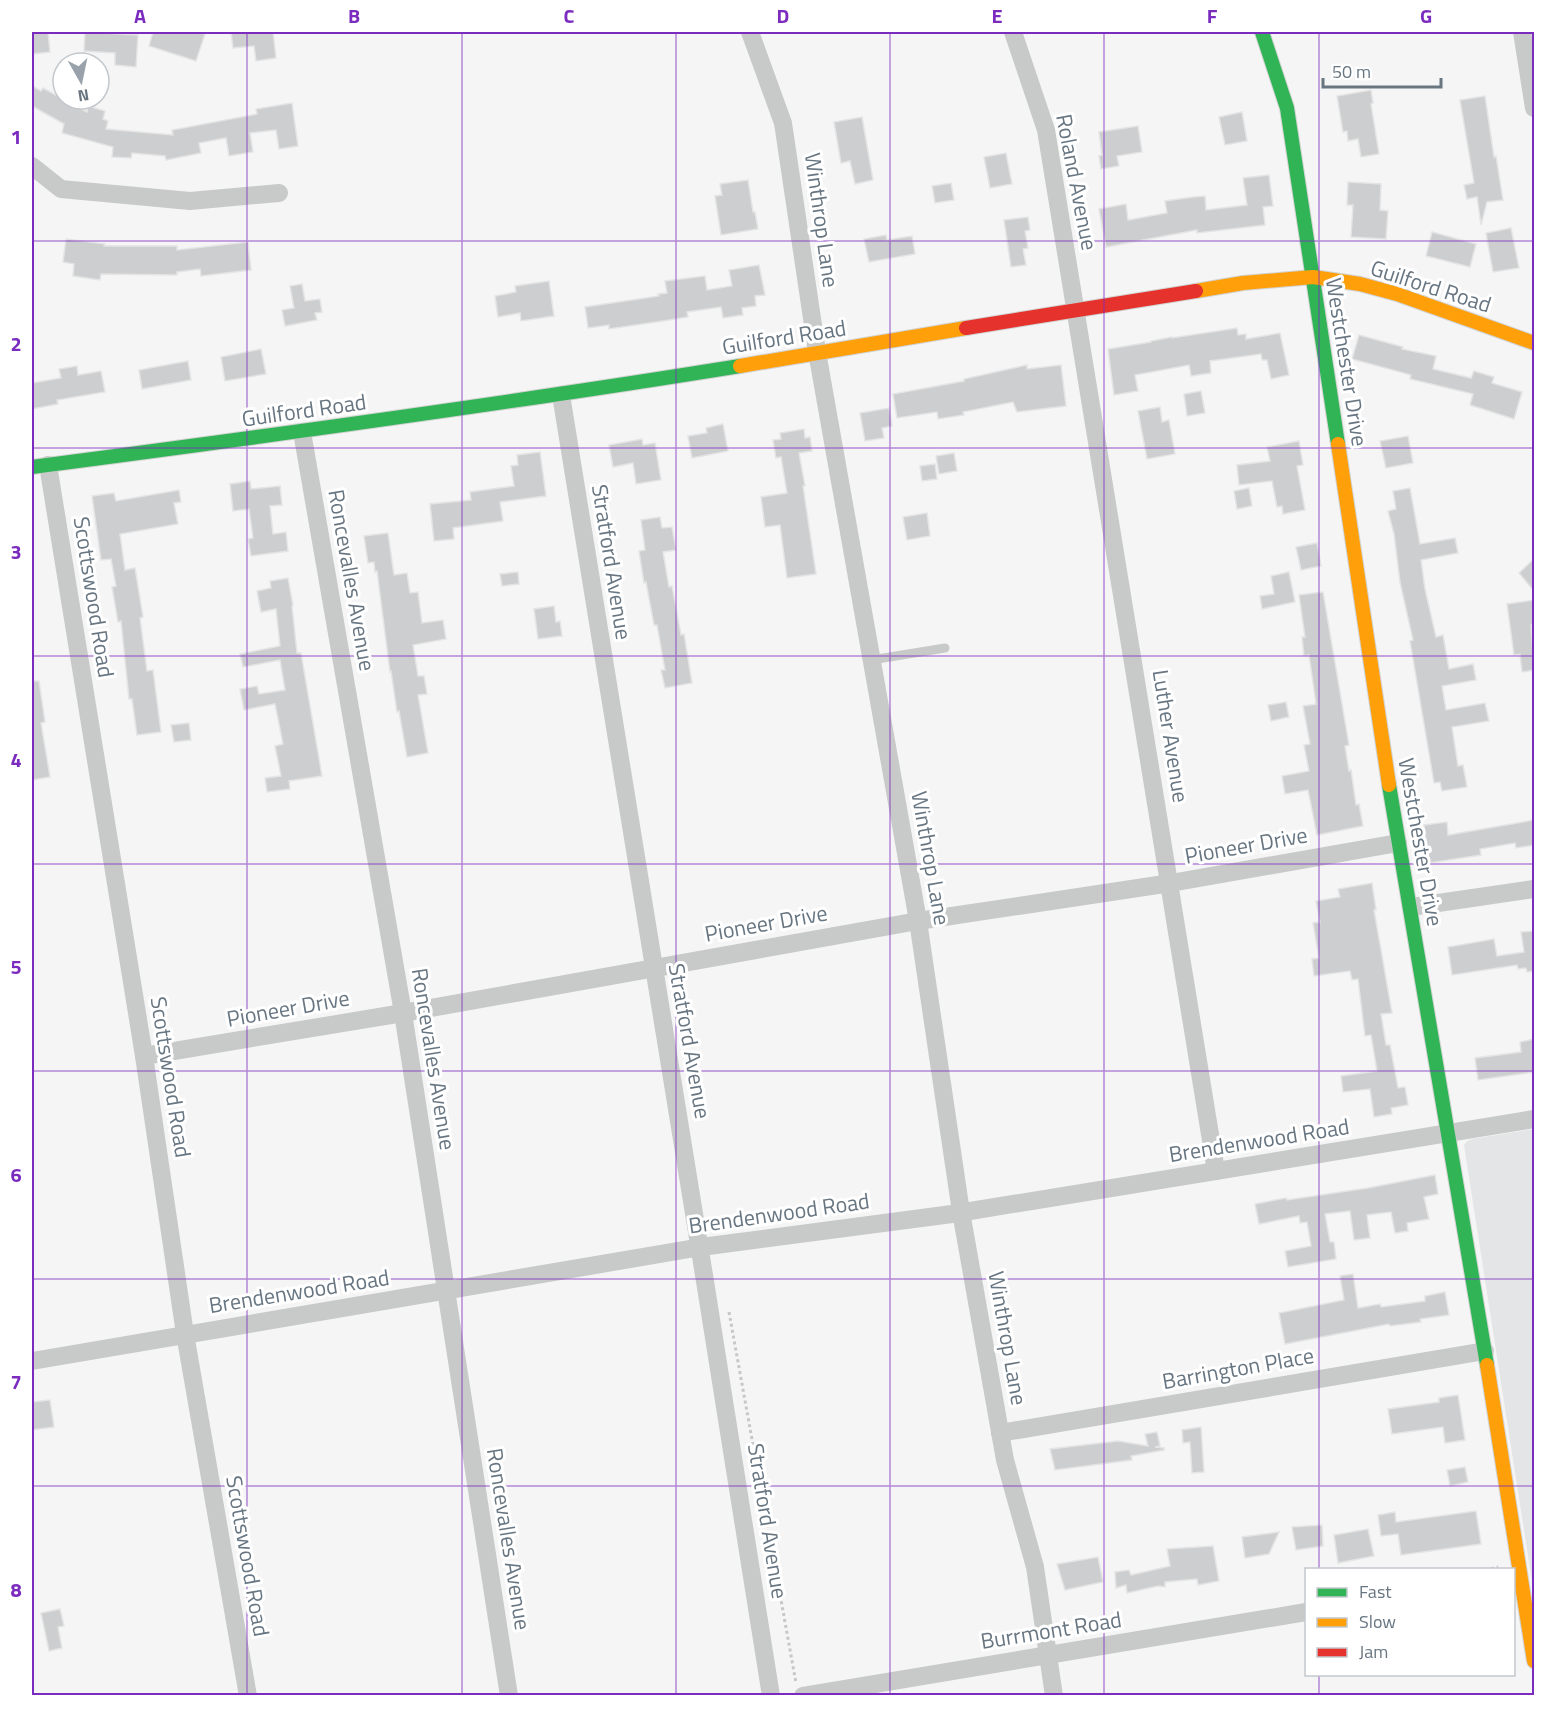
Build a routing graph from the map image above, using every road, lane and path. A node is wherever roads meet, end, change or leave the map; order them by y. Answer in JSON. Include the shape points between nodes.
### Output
{"nodes":[{"id":1,"x":750,"y":32,"type":"edge"},
{"id":2,"x":1013,"y":32,"type":"edge"},
{"id":3,"x":1262,"y":32,"type":"edge"},
{"id":4,"x":1522,"y":32,"type":"edge"},
{"id":5,"x":1534,"y":108,"type":"edge"},
{"id":6,"x":32,"y":166,"type":"edge"},
{"id":7,"x":279,"y":193,"type":"dead end"},
{"id":8,"x":1313,"y":277,"type":"junction"},
{"id":9,"x":1076,"y":310,"type":"junction"},
{"id":10,"x":1534,"y":343,"type":"edge"},
{"id":11,"x":816,"y":352,"type":"junction"},
{"id":12,"x":561,"y":395,"type":"junction"},
{"id":13,"x":302,"y":432,"type":"junction"},
{"id":14,"x":40,"y":466,"type":"edge"},
{"id":15,"x":945,"y":648,"type":"dead end"},
{"id":16,"x":871,"y":660,"type":"junction"},
{"id":17,"x":1398,"y":843,"type":"junction"},
{"id":18,"x":1171,"y":883,"type":"junction"},
{"id":19,"x":1534,"y":888,"type":"edge"},
{"id":20,"x":1411,"y":907,"type":"junction"},
{"id":21,"x":918,"y":921,"type":"junction"},
{"id":22,"x":653,"y":967,"type":"junction"},
{"id":23,"x":403,"y":1013,"type":"junction"},
{"id":24,"x":144,"y":1056,"type":"junction"},
{"id":25,"x":1534,"y":1119,"type":"edge"},
{"id":26,"x":1448,"y":1134,"type":"junction"},
{"id":27,"x":1216,"y":1171,"type":"junction"},
{"id":28,"x":961,"y":1212,"type":"junction"},
{"id":29,"x":701,"y":1247,"type":"junction"},
{"id":30,"x":447,"y":1291,"type":"junction"},
{"id":31,"x":185,"y":1334,"type":"junction"},
{"id":32,"x":1485,"y":1351,"type":"junction"},
{"id":33,"x":32,"y":1361,"type":"edge"},
{"id":34,"x":1000,"y":1433,"type":"junction"},
{"id":35,"x":1512,"y":1568,"type":"edge"},
{"id":36,"x":1515,"y":1581,"type":"edge"},
{"id":37,"x":1305,"y":1612,"type":"edge"},
{"id":38,"x":1049,"y":1655,"type":"junction"},
{"id":39,"x":1534,"y":1661,"type":"edge"},
{"id":40,"x":248,"y":1695,"type":"edge"},
{"id":41,"x":509,"y":1695,"type":"edge"},
{"id":42,"x":771,"y":1695,"type":"edge"},
{"id":43,"x":802,"y":1695,"type":"edge"},
{"id":44,"x":1054,"y":1695,"type":"edge"}],
"edges":[{"from":1,"to":11,"type":"street","name":"Winthrop Lane","via":[[783,123]]},
{"from":2,"to":9,"type":"street","name":"Roland Avenue","via":[[1046,130]]},
{"from":3,"to":8,"type":"street","name":"Westchester Drive","via":[[1287,108]]},
{"from":4,"to":5,"type":"street"},
{"from":6,"to":7,"type":"street","via":[[61,189],[190,201]]},
{"from":8,"to":9,"type":"street","name":"Guilford Road","via":[[1243,283]]},
{"from":8,"to":10,"type":"street","name":"Guilford Road","via":[[1397,294]]},
{"from":8,"to":17,"type":"street","name":"Westchester Drive"},
{"from":9,"to":11,"type":"street","name":"Guilford Road"},
{"from":9,"to":18,"type":"street","name":"Luther Avenue"},
{"from":11,"to":12,"type":"street","name":"Guilford Road"},
{"from":11,"to":16,"type":"street","name":"Winthrop Lane"},
{"from":12,"to":13,"type":"street","name":"Guilford Road"},
{"from":12,"to":22,"type":"street","name":"Stratford Avenue"},
{"from":13,"to":14,"type":"street","name":"Guilford Road"},
{"from":13,"to":23,"type":"street","name":"Roncevalles Avenue"},
{"from":14,"to":24,"type":"street","name":"Scottswood Road"},
{"from":15,"to":16,"type":"lane"},
{"from":16,"to":21,"type":"street","name":"Winthrop Lane"},
{"from":17,"to":18,"type":"street","name":"Pioneer Drive"},
{"from":17,"to":20,"type":"street","name":"Westchester Drive"},
{"from":18,"to":21,"type":"street","name":"Pioneer Drive"},
{"from":18,"to":27,"type":"street","name":"Luther Avenue"},
{"from":19,"to":20,"type":"street"},
{"from":20,"to":26,"type":"street","name":"Westchester Drive"},
{"from":21,"to":22,"type":"street","name":"Pioneer Drive"},
{"from":21,"to":28,"type":"street","name":"Winthrop Lane"},
{"from":22,"to":23,"type":"street","name":"Pioneer Drive"},
{"from":22,"to":29,"type":"street","name":"Stratford Avenue"},
{"from":23,"to":24,"type":"street","name":"Pioneer Drive"},
{"from":23,"to":30,"type":"street","name":"Roncevalles Avenue"},
{"from":24,"to":31,"type":"street","name":"Scottswood Road"},
{"from":25,"to":26,"type":"street","name":"Brendenwood Road"},
{"from":26,"to":27,"type":"street","name":"Brendenwood Road"},
{"from":26,"to":32,"type":"street","name":"Westchester Drive"},
{"from":27,"to":28,"type":"street","name":"Brendenwood Road"},
{"from":28,"to":29,"type":"street","name":"Brendenwood Road"},
{"from":28,"to":34,"type":"street","name":"Winthrop Lane"},
{"from":29,"to":30,"type":"street","name":"Brendenwood Road"},
{"from":29,"to":42,"type":"street","name":"Stratford Avenue"},
{"from":30,"to":31,"type":"street","name":"Brendenwood Road"},
{"from":30,"to":41,"type":"street","name":"Roncevalles Avenue"},
{"from":31,"to":33,"type":"street","name":"Brendenwood Road"},
{"from":31,"to":40,"type":"street","name":"Scottswood Road"},
{"from":32,"to":34,"type":"street","name":"Barrington Place"},
{"from":32,"to":35,"type":"street","name":"Westchester Drive"},
{"from":34,"to":38,"type":"street","name":"Winthrop Lane","via":[[1030,1544]]},
{"from":36,"to":39,"type":"street","name":"Westchester Drive"},
{"from":37,"to":38,"type":"street","name":"Burrmont Road"},
{"from":38,"to":43,"type":"street","name":"Burrmont Road"},
{"from":38,"to":44,"type":"street","name":"Winthrop Lane"}]}
